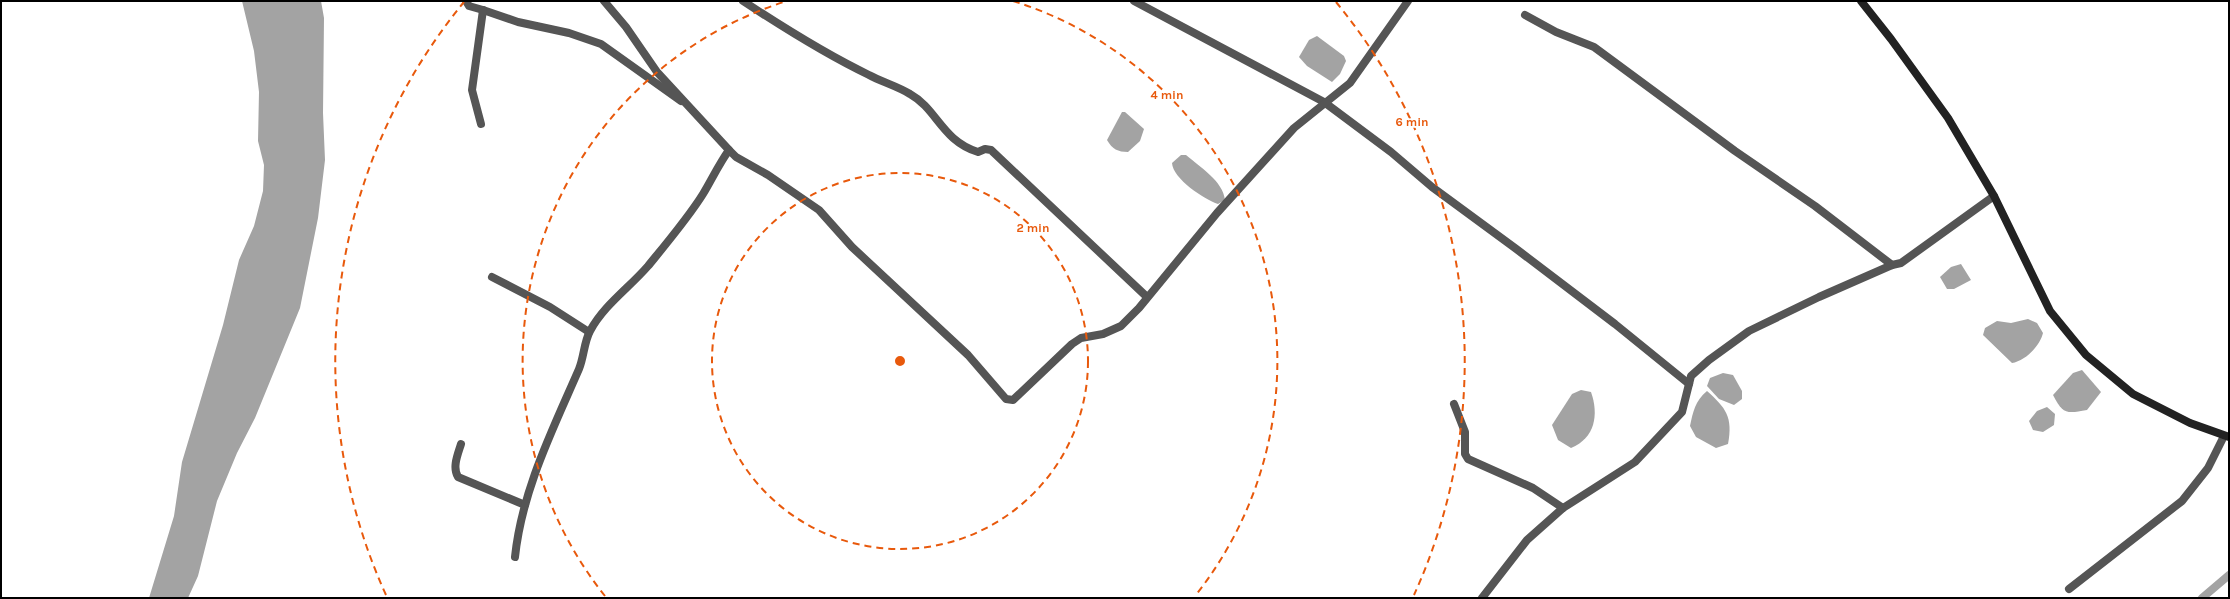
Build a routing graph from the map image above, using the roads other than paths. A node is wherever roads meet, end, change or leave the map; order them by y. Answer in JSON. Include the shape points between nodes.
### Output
{"nodes":[{"id":1,"x":466,"y":1,"type":"edge"},
{"id":2,"x":604,"y":1,"type":"edge"},
{"id":3,"x":744,"y":1,"type":"edge"},
{"id":4,"x":1134,"y":1,"type":"edge"},
{"id":5,"x":1408,"y":1,"type":"edge"},
{"id":6,"x":1861,"y":1,"type":"edge"},
{"id":7,"x":483,"y":10,"type":"junction"},
{"id":8,"x":1525,"y":15,"type":"dead end"},
{"id":9,"x":681,"y":101,"type":"junction"},
{"id":10,"x":1324,"y":102,"type":"junction"},
{"id":11,"x":481,"y":124,"type":"dead end"},
{"id":12,"x":728,"y":150,"type":"junction"},
{"id":13,"x":1994,"y":196,"type":"junction"},
{"id":14,"x":1892,"y":265,"type":"junction"},
{"id":15,"x":492,"y":277,"type":"dead end"},
{"id":16,"x":1147,"y":297,"type":"junction"},
{"id":17,"x":589,"y":332,"type":"junction"},
{"id":18,"x":1689,"y":384,"type":"junction"},
{"id":19,"x":1454,"y":404,"type":"dead end"},
{"id":20,"x":2226,"y":437,"type":"edge"},
{"id":21,"x":461,"y":444,"type":"dead end"},
{"id":22,"x":525,"y":505,"type":"junction"},
{"id":23,"x":1563,"y":508,"type":"junction"},
{"id":24,"x":515,"y":557,"type":"dead end"},
{"id":25,"x":2070,"y":589,"type":"dead end"},
{"id":26,"x":1482,"y":598,"type":"edge"}],
"edges":[{"from":1,"to":7,"type":"street","via":[[470,6]]},
{"from":2,"to":9,"type":"street"},
{"from":3,"to":16,"type":"street","via":[[804,41],[911,94],[966,148],[978,152],[991,150]]},
{"from":4,"to":10,"type":"street"},
{"from":5,"to":10,"type":"street","via":[[1350,83]]},
{"from":6,"to":13,"type":"street","via":[[1948,118]]},
{"from":7,"to":9,"type":"street","via":[[601,44]]},
{"from":7,"to":11,"type":"street","via":[[472,90]]},
{"from":8,"to":14,"type":"street","via":[[1556,32],[1594,47],[1735,151],[1815,206]]},
{"from":9,"to":12,"type":"street"},
{"from":10,"to":16,"type":"street","via":[[1294,128],[1217,213]]},
{"from":10,"to":18,"type":"street","via":[[1391,152],[1432,187],[1615,324]]},
{"from":12,"to":16,"type":"street","via":[[819,210],[852,247],[968,355],[1006,399],[1013,400],[1019,396],[1081,338],[1103,334],[1121,326]]},
{"from":12,"to":17,"type":"street","via":[[702,194],[662,247]]},
{"from":13,"to":14,"type":"street","via":[[1901,263]]},
{"from":13,"to":20,"type":"street","via":[[2050,311],[2086,355],[2133,394],[2190,424]]},
{"from":14,"to":18,"type":"street","via":[[1749,331],[1709,360],[1691,376]]},
{"from":15,"to":17,"type":"street","via":[[550,307]]},
{"from":17,"to":22,"type":"street","via":[[584,356],[551,431]]},
{"from":18,"to":23,"type":"street","via":[[1682,412],[1635,462]]},
{"from":19,"to":23,"type":"street","via":[[1465,432],[1465,454],[1468,459],[1533,488]]},
{"from":20,"to":25,"type":"street","via":[[2208,468],[2182,501]]},
{"from":21,"to":22,"type":"street","via":[[455,470],[458,477]]},
{"from":22,"to":24,"type":"street"},
{"from":23,"to":26,"type":"street","via":[[1527,540]]}]}
